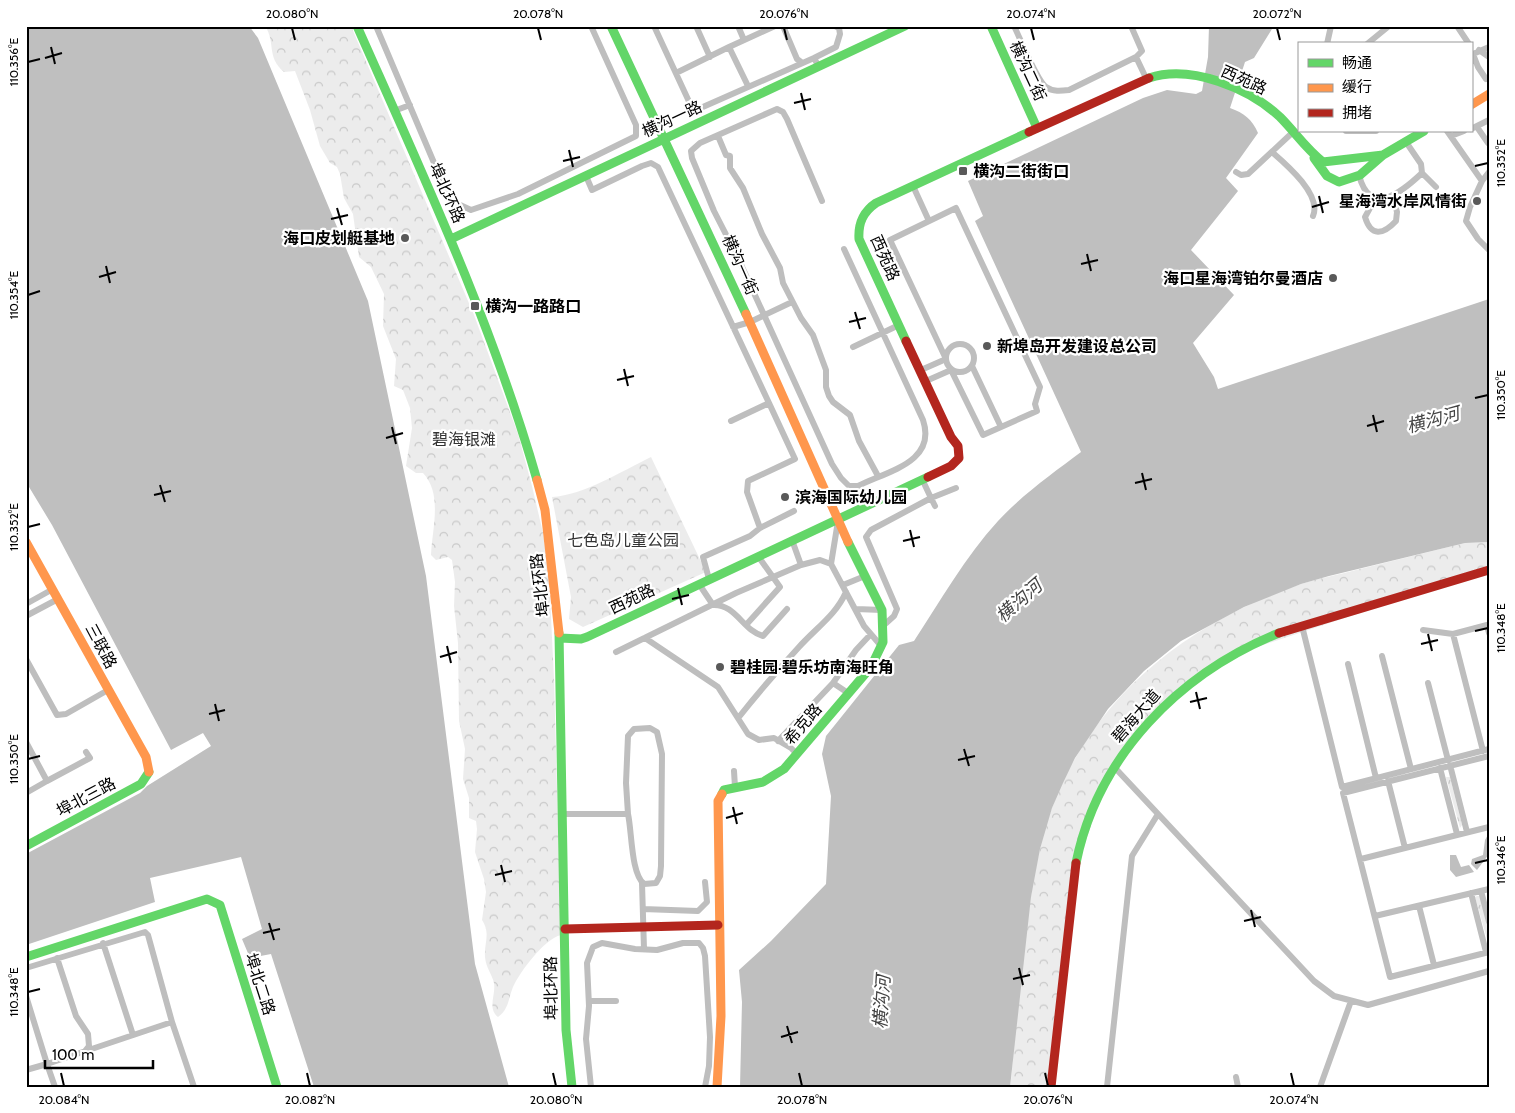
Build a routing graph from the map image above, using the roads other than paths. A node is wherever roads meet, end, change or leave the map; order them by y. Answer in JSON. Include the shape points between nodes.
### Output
{"nodes":[{"id":1,"x":357,"y":26,"type":"edge"},
{"id":2,"x":376,"y":26,"type":"edge"},
{"id":3,"x":591,"y":26,"type":"edge"},
{"id":4,"x":611,"y":26,"type":"edge"},
{"id":5,"x":654,"y":26,"type":"edge"},
{"id":6,"x":696,"y":26,"type":"edge"},
{"id":7,"x":738,"y":26,"type":"edge"},
{"id":8,"x":776,"y":26,"type":"edge"},
{"id":9,"x":783,"y":26,"type":"edge"},
{"id":10,"x":835,"y":26,"type":"edge"},
{"id":11,"x":905,"y":26,"type":"edge"},
{"id":12,"x":991,"y":26,"type":"edge"},
{"id":13,"x":1014,"y":26,"type":"edge"},
{"id":14,"x":1131,"y":26,"type":"edge"},
{"id":15,"x":1330,"y":26,"type":"edge"},
{"id":16,"x":1389,"y":26,"type":"edge"},
{"id":17,"x":1457,"y":26,"type":"edge"},
{"id":18,"x":744,"y":40,"type":"junction"},
{"id":19,"x":1327,"y":42,"type":"edge"},
{"id":20,"x":1369,"y":42,"type":"edge"},
{"id":21,"x":1468,"y":42,"type":"edge"},
{"id":22,"x":730,"y":47,"type":"junction"},
{"id":23,"x":1472,"y":47,"type":"edge"},
{"id":24,"x":1489,"y":47,"type":"edge"},
{"id":25,"x":1476,"y":52,"type":"junction"},
{"id":26,"x":710,"y":56,"type":"junction"},
{"id":27,"x":1136,"y":57,"type":"junction"},
{"id":28,"x":1489,"y":57,"type":"edge"},
{"id":29,"x":814,"y":58,"type":"junction"},
{"id":30,"x":1472,"y":60,"type":"edge"},
{"id":31,"x":801,"y":62,"type":"junction"},
{"id":32,"x":819,"y":67,"type":"junction"},
{"id":33,"x":676,"y":73,"type":"junction"},
{"id":34,"x":1146,"y":78,"type":"junction"},
{"id":35,"x":1488,"y":80,"type":"edge"},
{"id":36,"x":748,"y":86,"type":"junction"},
{"id":37,"x":1489,"y":94,"type":"edge"},
{"id":38,"x":1472,"y":104,"type":"edge"},
{"id":39,"x":410,"y":105,"type":"junction"},
{"id":40,"x":394,"y":111,"type":"junction"},
{"id":41,"x":1489,"y":120,"type":"edge"},
{"id":42,"x":1037,"y":128,"type":"junction"},
{"id":43,"x":1474,"y":128,"type":"edge"},
{"id":44,"x":1292,"y":132,"type":"junction"},
{"id":45,"x":1422,"y":132,"type":"edge"},
{"id":46,"x":1449,"y":134,"type":"edge"},
{"id":47,"x":718,"y":136,"type":"junction"},
{"id":48,"x":665,"y":139,"type":"junction"},
{"id":49,"x":1406,"y":142,"type":"junction"},
{"id":50,"x":1488,"y":143,"type":"edge"},
{"id":51,"x":1272,"y":152,"type":"junction"},
{"id":52,"x":1382,"y":154,"type":"junction"},
{"id":53,"x":597,"y":156,"type":"junction"},
{"id":54,"x":1313,"y":156,"type":"junction"},
{"id":55,"x":603,"y":168,"type":"junction"},
{"id":56,"x":1236,"y":172,"type":"dead end"},
{"id":57,"x":1489,"y":172,"type":"edge"},
{"id":58,"x":1422,"y":173,"type":"junction"},
{"id":59,"x":1359,"y":175,"type":"junction"},
{"id":60,"x":586,"y":176,"type":"junction"},
{"id":61,"x":1482,"y":181,"type":"junction"},
{"id":62,"x":913,"y":186,"type":"junction"},
{"id":63,"x":1436,"y":187,"type":"dead end"},
{"id":64,"x":1371,"y":195,"type":"junction"},
{"id":65,"x":1393,"y":197,"type":"junction"},
{"id":66,"x":1382,"y":199,"type":"junction"},
{"id":67,"x":822,"y":201,"type":"dead end"},
{"id":68,"x":1341,"y":207,"type":"dead end"},
{"id":69,"x":1313,"y":216,"type":"dead end"},
{"id":70,"x":929,"y":221,"type":"junction"},
{"id":71,"x":451,"y":240,"type":"junction"},
{"id":72,"x":844,"y":249,"type":"dead end"},
{"id":73,"x":1489,"y":250,"type":"edge"},
{"id":74,"x":792,"y":302,"type":"junction"},
{"id":75,"x":764,"y":316,"type":"junction"},
{"id":76,"x":750,"y":322,"type":"junction"},
{"id":77,"x":899,"y":325,"type":"junction"},
{"id":78,"x":733,"y":326,"type":"junction"},
{"id":79,"x":883,"y":333,"type":"junction"},
{"id":80,"x":853,"y":347,"type":"dead end"},
{"id":81,"x":946,"y":359,"type":"junction"},
{"id":82,"x":972,"y":366,"type":"junction"},
{"id":83,"x":921,"y":370,"type":"junction"},
{"id":84,"x":951,"y":370,"type":"junction"},
{"id":85,"x":926,"y":381,"type":"junction"},
{"id":86,"x":769,"y":403,"type":"junction"},
{"id":87,"x":732,"y":422,"type":"dead end"},
{"id":88,"x":1001,"y":427,"type":"junction"},
{"id":89,"x":878,"y":476,"type":"junction"},
{"id":90,"x":922,"y":479,"type":"junction"},
{"id":91,"x":956,"y":488,"type":"dead end"},
{"id":92,"x":931,"y":498,"type":"junction"},
{"id":93,"x":935,"y":506,"type":"dead end"},
{"id":94,"x":794,"y":511,"type":"dead end"},
{"id":95,"x":839,"y":519,"type":"junction"},
{"id":96,"x":760,"y":528,"type":"junction"},
{"id":97,"x":792,"y":540,"type":"junction"},
{"id":98,"x":26,"y":542,"type":"edge"},
{"id":99,"x":758,"y":556,"type":"junction"},
{"id":100,"x":831,"y":564,"type":"junction"},
{"id":101,"x":801,"y":566,"type":"junction"},
{"id":102,"x":1489,"y":570,"type":"edge"},
{"id":103,"x":865,"y":576,"type":"junction"},
{"id":104,"x":1489,"y":576,"type":"edge"},
{"id":105,"x":774,"y":577,"type":"junction"},
{"id":106,"x":709,"y":580,"type":"junction"},
{"id":107,"x":700,"y":584,"type":"junction"},
{"id":108,"x":53,"y":589,"type":"junction"},
{"id":109,"x":844,"y":589,"type":"junction"},
{"id":110,"x":58,"y":599,"type":"junction"},
{"id":111,"x":26,"y":604,"type":"edge"},
{"id":112,"x":713,"y":605,"type":"junction"},
{"id":113,"x":787,"y":609,"type":"dead end"},
{"id":114,"x":856,"y":609,"type":"junction"},
{"id":115,"x":882,"y":610,"type":"junction"},
{"id":116,"x":26,"y":616,"type":"edge"},
{"id":117,"x":746,"y":625,"type":"junction"},
{"id":118,"x":884,"y":625,"type":"junction"},
{"id":119,"x":1303,"y":627,"type":"junction"},
{"id":120,"x":1423,"y":630,"type":"dead end"},
{"id":121,"x":1489,"y":633,"type":"edge"},
{"id":122,"x":1453,"y":634,"type":"junction"},
{"id":123,"x":870,"y":635,"type":"junction"},
{"id":124,"x":560,"y":638,"type":"junction"},
{"id":125,"x":645,"y":638,"type":"junction"},
{"id":126,"x":882,"y":647,"type":"junction"},
{"id":127,"x":616,"y":652,"type":"dead end"},
{"id":128,"x":1382,"y":656,"type":"dead end"},
{"id":129,"x":26,"y":659,"type":"edge"},
{"id":130,"x":1348,"y":664,"type":"dead end"},
{"id":131,"x":833,"y":683,"type":"junction"},
{"id":132,"x":1428,"y":683,"type":"dead end"},
{"id":133,"x":108,"y":690,"type":"junction"},
{"id":134,"x":848,"y":693,"type":"junction"},
{"id":135,"x":739,"y":717,"type":"junction"},
{"id":136,"x":778,"y":741,"type":"junction"},
{"id":137,"x":26,"y":742,"type":"edge"},
{"id":138,"x":86,"y":752,"type":"dead end"},
{"id":139,"x":1487,"y":752,"type":"edge"},
{"id":140,"x":797,"y":754,"type":"junction"},
{"id":141,"x":1449,"y":763,"type":"junction"},
{"id":142,"x":150,"y":766,"type":"joint"},
{"id":143,"x":1440,"y":768,"type":"junction"},
{"id":144,"x":1411,"y":769,"type":"junction"},
{"id":145,"x":1118,"y":770,"type":"junction"},
{"id":146,"x":734,"y":771,"type":"dead end"},
{"id":147,"x":1376,"y":778,"type":"junction"},
{"id":148,"x":48,"y":781,"type":"junction"},
{"id":149,"x":1388,"y":781,"type":"junction"},
{"id":150,"x":736,"y":787,"type":"junction"},
{"id":151,"x":1342,"y":790,"type":"junction"},
{"id":152,"x":26,"y":793,"type":"edge"},
{"id":153,"x":563,"y":814,"type":"junction"},
{"id":154,"x":628,"y":814,"type":"junction"},
{"id":155,"x":1158,"y":814,"type":"junction"},
{"id":156,"x":1489,"y":827,"type":"edge"},
{"id":157,"x":1467,"y":832,"type":"junction"},
{"id":158,"x":1457,"y":834,"type":"junction"},
{"id":159,"x":26,"y":846,"type":"edge"},
{"id":160,"x":1405,"y":848,"type":"junction"},
{"id":161,"x":1361,"y":859,"type":"junction"},
{"id":162,"x":705,"y":882,"type":"dead end"},
{"id":163,"x":642,"y":883,"type":"junction"},
{"id":164,"x":1489,"y":889,"type":"edge"},
{"id":165,"x":1481,"y":891,"type":"junction"},
{"id":166,"x":1472,"y":893,"type":"junction"},
{"id":167,"x":1419,"y":906,"type":"junction"},
{"id":168,"x":642,"y":909,"type":"junction"},
{"id":169,"x":1375,"y":916,"type":"junction"},
{"id":170,"x":1489,"y":922,"type":"edge"},
{"id":171,"x":718,"y":925,"type":"junction"},
{"id":172,"x":643,"y":926,"type":"junction"},
{"id":173,"x":565,"y":929,"type":"junction"},
{"id":174,"x":103,"y":943,"type":"junction"},
{"id":175,"x":644,"y":949,"type":"junction"},
{"id":176,"x":1487,"y":952,"type":"edge"},
{"id":177,"x":26,"y":957,"type":"edge"},
{"id":178,"x":57,"y":958,"type":"junction"},
{"id":179,"x":1434,"y":965,"type":"junction"},
{"id":180,"x":26,"y":968,"type":"edge"},
{"id":181,"x":1489,"y":971,"type":"edge"},
{"id":182,"x":26,"y":996,"type":"edge"},
{"id":183,"x":589,"y":1001,"type":"junction"},
{"id":184,"x":616,"y":1001,"type":"dead end"},
{"id":185,"x":1351,"y":1001,"type":"junction"},
{"id":186,"x":172,"y":1022,"type":"junction"},
{"id":187,"x":133,"y":1035,"type":"junction"},
{"id":188,"x":85,"y":1051,"type":"junction"},
{"id":189,"x":47,"y":1064,"type":"junction"},
{"id":190,"x":26,"y":1070,"type":"edge"},
{"id":191,"x":1236,"y":1077,"type":"dead end"},
{"id":192,"x":55,"y":1087,"type":"edge"},
{"id":193,"x":194,"y":1087,"type":"edge"},
{"id":194,"x":277,"y":1087,"type":"edge"},
{"id":195,"x":572,"y":1087,"type":"edge"},
{"id":196,"x":591,"y":1087,"type":"edge"},
{"id":197,"x":705,"y":1087,"type":"edge"},
{"id":198,"x":717,"y":1087,"type":"edge"},
{"id":199,"x":1051,"y":1087,"type":"edge"},
{"id":200,"x":1055,"y":1087,"type":"edge"},
{"id":201,"x":1107,"y":1087,"type":"edge"},
{"id":202,"x":1238,"y":1087,"type":"edge"},
{"id":203,"x":1320,"y":1087,"type":"edge"}],
"edges":[{"from":1,"to":40,"type":"main road","name":"埠北环路"},
{"from":2,"to":39,"type":"street"},
{"from":3,"to":53,"type":"street","via":[[638,132],[632,140]]},
{"from":4,"to":48,"type":"main road","name":"横沟一街"},
{"from":5,"to":33,"type":"street"},
{"from":6,"to":26,"type":"street"},
{"from":7,"to":18,"type":"street"},
{"from":8,"to":18,"type":"street"},
{"from":9,"to":31,"type":"street"},
{"from":10,"to":29,"type":"street","via":[[840,34],[836,47]]},
{"from":11,"to":32,"type":"main road","name":"横沟一路"},
{"from":12,"to":42,"type":"main road","name":"横沟二街"},
{"from":13,"to":27,"type":"street","via":[[1042,84],[1054,90],[1084,85]]},
{"from":14,"to":27,"type":"street","via":[[1142,51]]},
{"from":15,"to":19,"type":"street"},
{"from":16,"to":20,"type":"street"},
{"from":17,"to":21,"type":"street"},
{"from":18,"to":22,"type":"street"},
{"from":22,"to":26,"type":"street"},
{"from":22,"to":36,"type":"street"},
{"from":23,"to":25,"type":"street"},
{"from":24,"to":25,"type":"street"},
{"from":25,"to":28,"type":"street"},
{"from":25,"to":30,"type":"street"},
{"from":25,"to":35,"type":"street","via":[[1478,67]]},
{"from":26,"to":33,"type":"street"},
{"from":27,"to":34,"type":"street"},
{"from":29,"to":31,"type":"street"},
{"from":29,"to":32,"type":"street"},
{"from":31,"to":36,"type":"street"},
{"from":32,"to":48,"type":"main road","name":"横沟一路"},
{"from":33,"to":36,"type":"street","via":[[692,108],[696,110]]},
{"from":34,"to":42,"type":"main road","name":"西苑路"},
{"from":34,"to":44,"type":"main road","name":"西苑路","via":[[1168,73],[1201,79],[1249,95],[1278,115]]},
{"from":37,"to":38,"type":"main road"},
{"from":39,"to":40,"type":"street"},
{"from":39,"to":53,"type":"street","via":[[444,184],[458,204],[471,210],[518,194]]},
{"from":40,"to":71,"type":"main road","name":"埠北环路"},
{"from":41,"to":43,"type":"street"},
{"from":42,"to":62,"type":"main road","name":"西苑路"},
{"from":43,"to":50,"type":"street"},
{"from":44,"to":51,"type":"street"},
{"from":44,"to":54,"type":"main road","name":"西苑路"},
{"from":45,"to":49,"type":"main road"},
{"from":46,"to":61,"type":"street"},
{"from":47,"to":67,"type":"street","via":[[771,111],[783,112]]},
{"from":47,"to":74,"type":"street","via":[[726,155],[730,156],[730,168],[743,188]]},
{"from":47,"to":75,"type":"street","via":[[694,147],[692,158]]},
{"from":48,"to":55,"type":"main road","name":"横沟一路"},
{"from":48,"to":76,"type":"main road","name":"横沟一街"},
{"from":49,"to":52,"type":"main road"},
{"from":49,"to":58,"type":"street","via":[[1421,164]]},
{"from":51,"to":56,"type":"street","via":[[1248,174]]},
{"from":51,"to":69,"type":"street","via":[[1304,185],[1315,202]]},
{"from":52,"to":54,"type":"main road","via":[[1322,162]]},
{"from":52,"to":59,"type":"main road","via":[[1374,165]]},
{"from":53,"to":55,"type":"street"},
{"from":54,"to":59,"type":"main road","name":"西苑路","via":[[1330,180],[1338,182]]},
{"from":55,"to":60,"type":"main road","name":"横沟一路"},
{"from":57,"to":61,"type":"street"},
{"from":58,"to":63,"type":"street"},
{"from":58,"to":65,"type":"street"},
{"from":59,"to":64,"type":"street"},
{"from":60,"to":71,"type":"main road","name":"横沟一路"},
{"from":60,"to":78,"type":"street","via":[[592,190],[651,163],[658,168]]},
{"from":61,"to":73,"type":"street","via":[[1466,221]]},
{"from":62,"to":70,"type":"street"},
{"from":62,"to":77,"type":"main road","name":"西苑路","via":[[869,208],[862,216],[858,231]]},
{"from":64,"to":66,"type":"street"},
{"from":64,"to":68,"type":"street"},
{"from":65,"to":66,"type":"street"},
{"from":65,"to":66,"type":"street","via":[[1398,212],[1396,222],[1384,231],[1374,232],[1369,228],[1366,217],[1370,208]]},
{"from":70,"to":81,"type":"street","via":[[890,240]]},
{"from":70,"to":88,"type":"street","via":[[956,208],[1040,387],[1037,411]]},
{"from":71,"to":124,"type":"main road","name":"埠北环路","via":[[529,449],[549,535]]},
{"from":72,"to":79,"type":"street"},
{"from":74,"to":75,"type":"street"},
{"from":74,"to":89,"type":"street","via":[[813,334],[824,362],[829,396],[850,415],[859,441]]},
{"from":75,"to":76,"type":"street"},
{"from":75,"to":89,"type":"street","via":[[840,478],[849,486],[858,486]]},
{"from":76,"to":78,"type":"street"},
{"from":76,"to":95,"type":"main road","name":"横沟一街"},
{"from":77,"to":79,"type":"street"},
{"from":77,"to":83,"type":"main road","name":"西苑路"},
{"from":78,"to":86,"type":"street"},
{"from":79,"to":80,"type":"street"},
{"from":79,"to":89,"type":"street","via":[[923,420],[927,436],[923,449],[914,459]]},
{"from":81,"to":82,"type":"street","via":[[952,348],[965,344],[971,351]]},
{"from":81,"to":83,"type":"street"},
{"from":81,"to":84,"type":"street"},
{"from":82,"to":84,"type":"street","via":[[961,371]]},
{"from":82,"to":88,"type":"street"},
{"from":83,"to":85,"type":"main road","name":"西苑路"},
{"from":84,"to":85,"type":"street"},
{"from":84,"to":88,"type":"street","via":[[983,435]]},
{"from":85,"to":90,"type":"main road","name":"西苑路","via":[[959,458],[951,466]]},
{"from":86,"to":87,"type":"street"},
{"from":86,"to":96,"type":"street","via":[[795,459],[748,481],[747,492]]},
{"from":90,"to":92,"type":"street"},
{"from":90,"to":95,"type":"main road","name":"西苑路"},
{"from":91,"to":92,"type":"street"},
{"from":92,"to":93,"type":"street"},
{"from":92,"to":118,"type":"street","via":[[870,530],[866,537],[897,609]]},
{"from":94,"to":96,"type":"street"},
{"from":95,"to":97,"type":"main road","name":"西苑路"},
{"from":95,"to":100,"type":"street"},
{"from":95,"to":103,"type":"main road","name":"希克路"},
{"from":96,"to":106,"type":"street","via":[[750,536],[703,557]]},
{"from":97,"to":99,"type":"main road","name":"西苑路"},
{"from":97,"to":101,"type":"street"},
{"from":98,"to":108,"type":"main road","name":"三联路"},
{"from":99,"to":105,"type":"street"},
{"from":99,"to":106,"type":"main road","name":"西苑路"},
{"from":100,"to":101,"type":"street","via":[[820,560]]},
{"from":100,"to":109,"type":"street"},
{"from":101,"to":105,"type":"street"},
{"from":102,"to":119,"type":"main road","name":"碧海大道"},
{"from":103,"to":109,"type":"street"},
{"from":103,"to":115,"type":"main road","name":"希克路"},
{"from":104,"to":119,"type":"main road","name":"碧海大道"},
{"from":105,"to":112,"type":"street"},
{"from":105,"to":117,"type":"street","via":[[780,587]]},
{"from":106,"to":107,"type":"main road","name":"西苑路"},
{"from":107,"to":112,"type":"street"},
{"from":107,"to":124,"type":"main road","name":"西苑路","via":[[581,639]]},
{"from":108,"to":110,"type":"main road","name":"三联路"},
{"from":108,"to":111,"type":"street"},
{"from":109,"to":114,"type":"street"},
{"from":109,"to":135,"type":"street","via":[[840,606],[831,617],[804,642]]},
{"from":110,"to":116,"type":"street"},
{"from":110,"to":133,"type":"main road","name":"三联路"},
{"from":112,"to":117,"type":"street","via":[[726,606]]},
{"from":112,"to":125,"type":"street"},
{"from":113,"to":117,"type":"street","via":[[763,636]]},
{"from":114,"to":115,"type":"street"},
{"from":114,"to":123,"type":"street"},
{"from":115,"to":118,"type":"main road","name":"希克路"},
{"from":118,"to":126,"type":"main road","name":"希克路"},
{"from":119,"to":145,"type":"main road","name":"碧海大道","via":[[1233,657],[1199,680],[1155,719]]},
{"from":119,"to":151,"type":"street"},
{"from":119,"to":199,"type":"main road","name":"碧海大道","via":[[1246,647],[1186,685],[1142,728],[1105,784],[1085,832],[1075,872]]},
{"from":120,"to":122,"type":"street"},
{"from":121,"to":122,"type":"street","via":[[1487,625]]},
{"from":122,"to":139,"type":"street"},
{"from":123,"to":126,"type":"street"},
{"from":123,"to":131,"type":"street"},
{"from":124,"to":153,"type":"main road","name":"埠北环路"},
{"from":125,"to":127,"type":"street"},
{"from":125,"to":135,"type":"street","via":[[718,687]]},
{"from":126,"to":134,"type":"main road","name":"希克路","via":[[871,667]]},
{"from":128,"to":144,"type":"street"},
{"from":129,"to":133,"type":"street","via":[[57,715],[66,714]]},
{"from":130,"to":147,"type":"street"},
{"from":131,"to":134,"type":"street"},
{"from":131,"to":136,"type":"street"},
{"from":132,"to":141,"type":"street"},
{"from":133,"to":142,"type":"main road","name":"三联路"},
{"from":134,"to":140,"type":"main road","name":"希克路"},
{"from":135,"to":136,"type":"street","via":[[748,734],[760,740],[774,738]]},
{"from":136,"to":140,"type":"street"},
{"from":137,"to":148,"type":"street"},
{"from":138,"to":148,"type":"street","via":[[90,758]]},
{"from":139,"to":141,"type":"street"},
{"from":140,"to":150,"type":"main road","name":"希克路","via":[[773,779]]},
{"from":141,"to":143,"type":"street"},
{"from":141,"to":144,"type":"street"},
{"from":141,"to":157,"type":"street"},
{"from":142,"to":159,"type":"main road","name":"埠北三路","via":[[149,776],[141,784]]},
{"from":143,"to":149,"type":"street"},
{"from":143,"to":158,"type":"street"},
{"from":144,"to":147,"type":"street"},
{"from":145,"to":155,"type":"street"},
{"from":145,"to":200,"type":"main road","name":"碧海大道","via":[[1095,815],[1080,866]]},
{"from":146,"to":150,"type":"street"},
{"from":147,"to":151,"type":"street"},
{"from":148,"to":152,"type":"street"},
{"from":149,"to":151,"type":"street"},
{"from":149,"to":160,"type":"street"},
{"from":150,"to":171,"type":"main road","name":"希克路","via":[[724,790],[718,801]]},
{"from":151,"to":161,"type":"street"},
{"from":153,"to":154,"type":"street"},
{"from":153,"to":173,"type":"main road","name":"埠北环路"},
{"from":154,"to":163,"type":"street","via":[[635,872]]},
{"from":154,"to":163,"type":"street","via":[[628,736],[634,729],[650,728],[657,732],[662,754],[661,866],[656,883]]},
{"from":155,"to":185,"type":"street","via":[[1314,981],[1334,996]]},
{"from":155,"to":201,"type":"street","via":[[1132,856]]},
{"from":156,"to":157,"type":"street"},
{"from":157,"to":158,"type":"street"},
{"from":158,"to":160,"type":"street"},
{"from":160,"to":161,"type":"street"},
{"from":161,"to":169,"type":"street"},
{"from":162,"to":168,"type":"street","via":[[707,902],[698,910]]},
{"from":163,"to":168,"type":"street"},
{"from":164,"to":165,"type":"street"},
{"from":165,"to":166,"type":"street"},
{"from":165,"to":170,"type":"street"},
{"from":166,"to":167,"type":"street"},
{"from":166,"to":176,"type":"street"},
{"from":167,"to":169,"type":"street"},
{"from":167,"to":179,"type":"street"},
{"from":168,"to":172,"type":"street","via":[[639,917]]},
{"from":169,"to":179,"type":"street","via":[[1390,976]]},
{"from":171,"to":172,"type":"main road"},
{"from":171,"to":198,"type":"main road","name":"希克路","via":[[721,1016]]},
{"from":172,"to":173,"type":"main road"},
{"from":172,"to":175,"type":"street"},
{"from":173,"to":195,"type":"main road","name":"埠北环路","via":[[566,1030]]},
{"from":174,"to":178,"type":"street"},
{"from":174,"to":186,"type":"street","via":[[141,931],[148,935]]},
{"from":174,"to":187,"type":"street"},
{"from":175,"to":183,"type":"street","via":[[602,943],[593,947],[587,963]]},
{"from":175,"to":197,"type":"street","via":[[665,949],[683,943],[699,943],[703,948],[710,1037]]},
{"from":176,"to":179,"type":"street"},
{"from":177,"to":194,"type":"main road","name":"埠北二路","via":[[207,899],[215,901],[220,906]]},
{"from":178,"to":180,"type":"street"},
{"from":178,"to":188,"type":"street","via":[[76,1016],[88,1034],[89,1046]]},
{"from":181,"to":185,"type":"street","via":[[1368,1004]]},
{"from":182,"to":189,"type":"street"},
{"from":183,"to":184,"type":"street"},
{"from":183,"to":196,"type":"street","via":[[586,1050]]},
{"from":185,"to":203,"type":"street"},
{"from":186,"to":187,"type":"street"},
{"from":186,"to":193,"type":"street"},
{"from":187,"to":188,"type":"street"},
{"from":188,"to":189,"type":"street"},
{"from":189,"to":190,"type":"street"},
{"from":189,"to":192,"type":"street"},
{"from":191,"to":202,"type":"street"}]}
